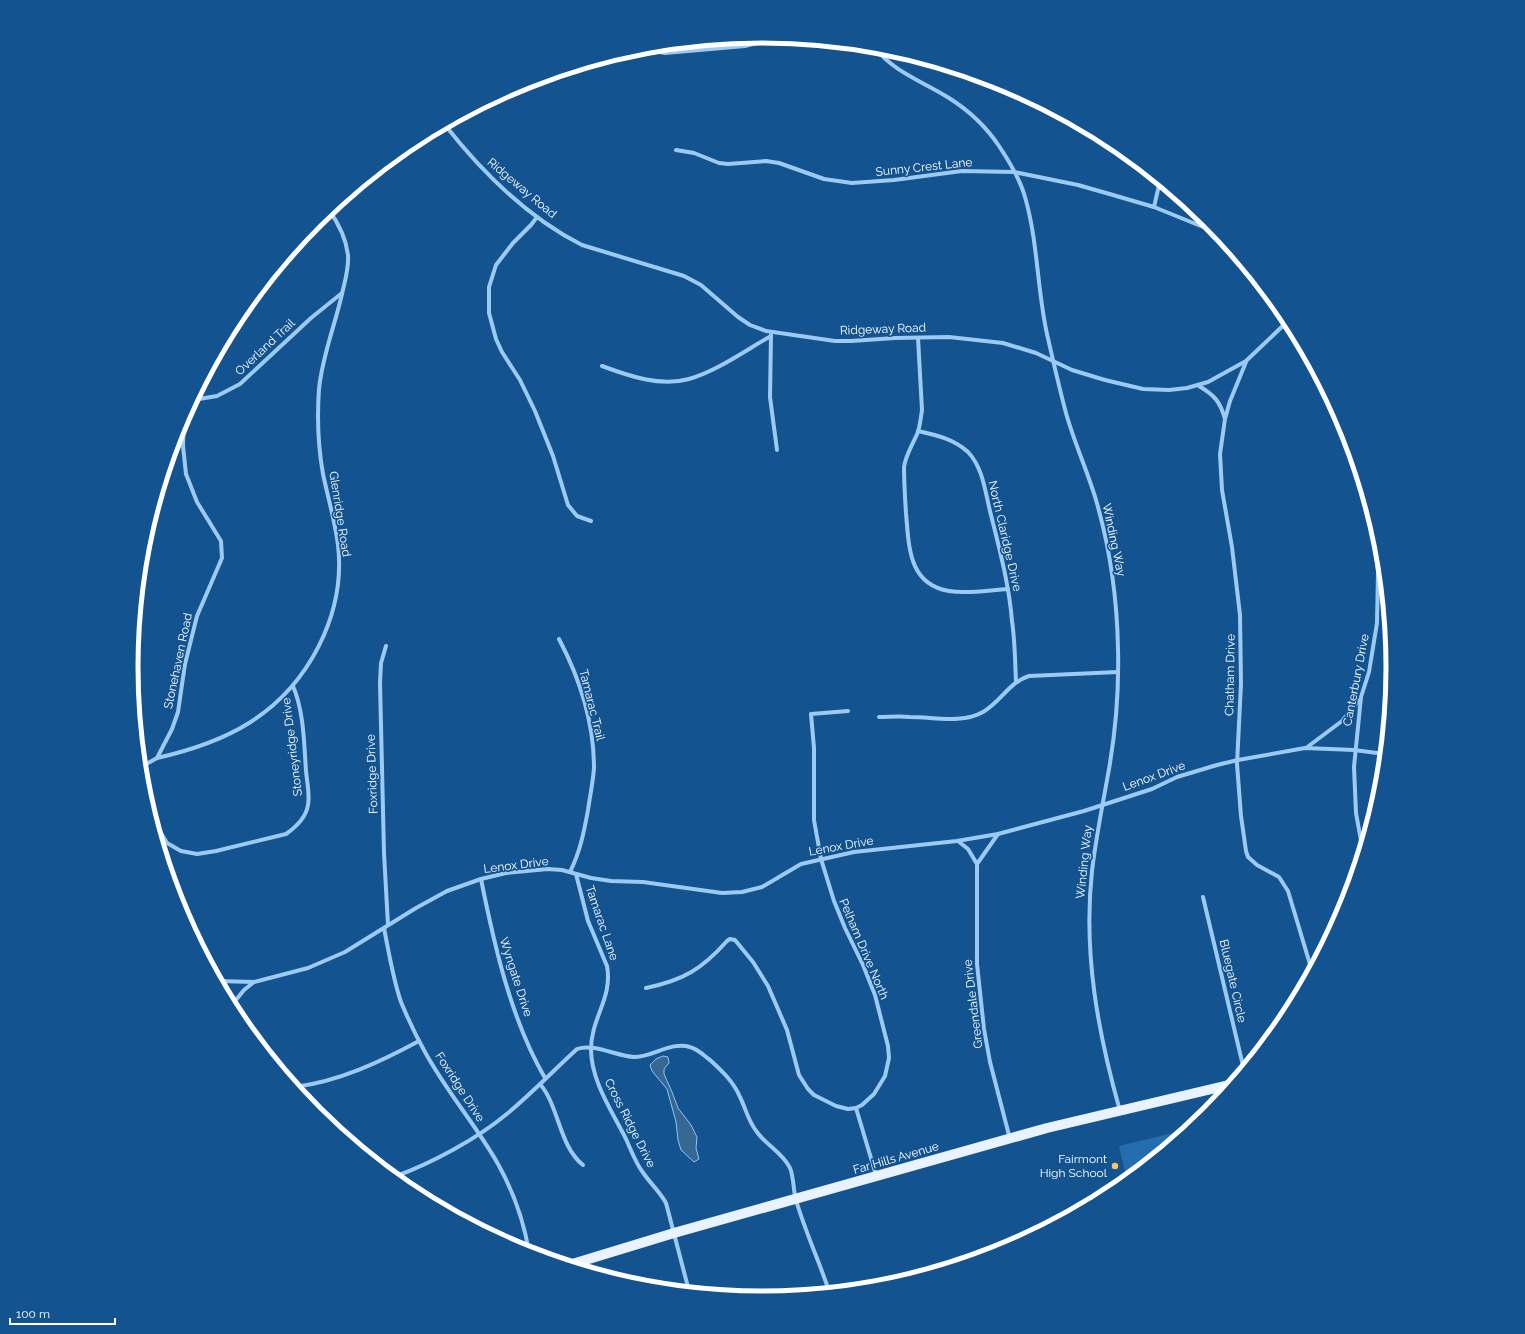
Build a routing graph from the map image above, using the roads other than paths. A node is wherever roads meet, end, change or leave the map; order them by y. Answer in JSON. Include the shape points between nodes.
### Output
{"nodes":[{"id":1,"x":757,"y":43,"type":"edge"},
{"id":2,"x":659,"y":52,"type":"edge"},
{"id":3,"x":881,"y":54,"type":"edge"},
{"id":4,"x":448,"y":129,"type":"edge"},
{"id":5,"x":676,"y":150,"type":"dead end"},
{"id":6,"x":1014,"y":172,"type":"junction"},
{"id":7,"x":1159,"y":186,"type":"edge"},
{"id":8,"x":1154,"y":207,"type":"junction"},
{"id":9,"x":332,"y":216,"type":"edge"},
{"id":10,"x":538,"y":217,"type":"junction"},
{"id":11,"x":1206,"y":228,"type":"edge"},
{"id":12,"x":342,"y":293,"type":"junction"},
{"id":13,"x":1284,"y":325,"type":"edge"},
{"id":14,"x":771,"y":334,"type":"junction"},
{"id":15,"x":918,"y":338,"type":"junction"},
{"id":16,"x":1053,"y":362,"type":"junction"},
{"id":17,"x":1246,"y":362,"type":"junction"},
{"id":18,"x":602,"y":366,"type":"dead end"},
{"id":19,"x":1199,"y":386,"type":"junction"},
{"id":20,"x":199,"y":399,"type":"edge"},
{"id":21,"x":1225,"y":419,"type":"junction"},
{"id":22,"x":918,"y":431,"type":"junction"},
{"id":23,"x":183,"y":437,"type":"edge"},
{"id":24,"x":777,"y":450,"type":"dead end"},
{"id":25,"x":591,"y":521,"type":"dead end"},
{"id":26,"x":1376,"y":551,"type":"edge"},
{"id":27,"x":1008,"y":589,"type":"junction"},
{"id":28,"x":559,"y":638,"type":"dead end"},
{"id":29,"x":386,"y":646,"type":"dead end"},
{"id":30,"x":1118,"y":672,"type":"junction"},
{"id":31,"x":1016,"y":682,"type":"junction"},
{"id":32,"x":293,"y":686,"type":"junction"},
{"id":33,"x":1361,"y":697,"type":"junction"},
{"id":34,"x":848,"y":711,"type":"dead end"},
{"id":35,"x":879,"y":717,"type":"dead end"},
{"id":36,"x":1305,"y":748,"type":"junction"},
{"id":37,"x":1354,"y":750,"type":"junction"},
{"id":38,"x":1380,"y":753,"type":"edge"},
{"id":39,"x":157,"y":758,"type":"junction"},
{"id":40,"x":1238,"y":760,"type":"junction"},
{"id":41,"x":146,"y":764,"type":"edge"},
{"id":42,"x":1102,"y":805,"type":"junction"},
{"id":43,"x":161,"y":833,"type":"edge"},
{"id":44,"x":998,"y":834,"type":"junction"},
{"id":45,"x":957,"y":841,"type":"junction"},
{"id":46,"x":1361,"y":841,"type":"edge"},
{"id":47,"x":821,"y":859,"type":"junction"},
{"id":48,"x":977,"y":864,"type":"junction"},
{"id":49,"x":570,"y":872,"type":"junction"},
{"id":50,"x":576,"y":874,"type":"junction"},
{"id":51,"x":481,"y":879,"type":"junction"},
{"id":52,"x":1204,"y":897,"type":"dead end"},
{"id":53,"x":388,"y":925,"type":"junction"},
{"id":54,"x":384,"y":928,"type":"junction"},
{"id":55,"x":1310,"y":965,"type":"edge"},
{"id":56,"x":223,"y":981,"type":"edge"},
{"id":57,"x":254,"y":982,"type":"junction"},
{"id":58,"x":646,"y":988,"type":"dead end"},
{"id":59,"x":235,"y":1000,"type":"edge"},
{"id":60,"x":419,"y":1041,"type":"junction"},
{"id":61,"x":591,"y":1049,"type":"junction"},
{"id":62,"x":1243,"y":1065,"type":"edge"},
{"id":63,"x":545,"y":1078,"type":"junction"},
{"id":64,"x":540,"y":1084,"type":"junction"},
{"id":65,"x":300,"y":1086,"type":"edge"},
{"id":66,"x":1225,"y":1086,"type":"edge"},
{"id":67,"x":856,"y":1108,"type":"junction"},
{"id":68,"x":1120,"y":1111,"type":"junction"},
{"id":69,"x":479,"y":1134,"type":"junction"},
{"id":70,"x":1010,"y":1139,"type":"junction"},
{"id":71,"x":583,"y":1165,"type":"dead end"},
{"id":72,"x":400,"y":1174,"type":"edge"},
{"id":73,"x":876,"y":1177,"type":"junction"},
{"id":74,"x":796,"y":1199,"type":"junction"},
{"id":75,"x":674,"y":1233,"type":"junction"},
{"id":76,"x":528,"y":1245,"type":"edge"},
{"id":77,"x":579,"y":1263,"type":"edge"},
{"id":78,"x":688,"y":1287,"type":"edge"},
{"id":79,"x":829,"y":1287,"type":"edge"}],
"edges":[{"from":1,"to":2,"type":"street"},
{"from":3,"to":6,"type":"street","name":"Winding Way","via":[[901,73],[963,108],[992,135]]},
{"from":4,"to":10,"type":"street","name":"Ridgeway Road","via":[[478,165]]},
{"from":5,"to":6,"type":"street","name":"Sunny Crest Lane","via":[[723,163],[778,163],[824,179],[852,183],[962,171]]},
{"from":6,"to":8,"type":"street","name":"Sunny Crest Lane","via":[[1078,185]]},
{"from":6,"to":16,"type":"street","name":"Winding Way","via":[[1025,196],[1028,210],[1039,292]]},
{"from":7,"to":8,"type":"street"},
{"from":8,"to":11,"type":"street","name":"Sunny Crest Lane"},
{"from":9,"to":12,"type":"street","name":"Glenridge Road","via":[[342,234],[348,256],[348,276]]},
{"from":10,"to":14,"type":"street","name":"Ridgeway Road","via":[[582,245],[695,281],[750,325]]},
{"from":10,"to":25,"type":"street","via":[[496,265],[488,287],[489,313],[502,352],[520,380],[535,411],[553,456],[568,505],[577,516]]},
{"from":12,"to":20,"type":"street","name":"Overland Trail","via":[[240,384],[217,396]]},
{"from":12,"to":32,"type":"street","name":"Glenridge Road","via":[[322,369],[318,408],[321,455],[338,546],[337,582],[328,626],[307,666]]},
{"from":13,"to":17,"type":"street","name":"Ridgeway Road"},
{"from":14,"to":15,"type":"street","name":"Ridgeway Road","via":[[835,341]]},
{"from":14,"to":18,"type":"street","via":[[720,365],[688,379],[650,380],[622,374]]},
{"from":14,"to":24,"type":"street","via":[[770,397]]},
{"from":15,"to":16,"type":"street","name":"Ridgeway Road","via":[[949,337],[1004,343],[1036,353]]},
{"from":15,"to":22,"type":"street","via":[[922,410]]},
{"from":16,"to":19,"type":"street","name":"Ridgeway Road","via":[[1098,378],[1143,388],[1169,390]]},
{"from":16,"to":30,"type":"street","name":"Winding Way","via":[[1066,414],[1085,466],[1104,534],[1115,599]]},
{"from":17,"to":19,"type":"street","name":"Ridgeway Road"},
{"from":17,"to":21,"type":"street","name":"Chatham Drive"},
{"from":19,"to":21,"type":"street","via":[[1208,391],[1219,403]]},
{"from":21,"to":40,"type":"street","name":"Chatham Drive","via":[[1220,472],[1238,587],[1241,631]]},
{"from":22,"to":27,"type":"street","name":"North Claridge Drive","via":[[951,440],[967,452],[976,463],[1002,557]]},
{"from":22,"to":27,"type":"street","via":[[904,467],[908,540],[914,565],[933,586],[950,591]]},
{"from":23,"to":39,"type":"street","name":"Stonehaven Road","via":[[186,474],[197,502],[221,541],[222,558],[197,616],[185,664],[178,712]]},
{"from":26,"to":33,"type":"street","name":"Canterbury Drive","via":[[1377,623],[1369,672]]},
{"from":27,"to":31,"type":"street","name":"North Claridge Drive"},
{"from":28,"to":49,"type":"street","name":"Tamarac Trail","via":[[582,694],[593,762],[584,834]]},
{"from":29,"to":53,"type":"street","name":"Foxridge Drive","via":[[381,663],[380,730]]},
{"from":30,"to":31,"type":"street","via":[[1029,676]]},
{"from":30,"to":42,"type":"street","name":"Winding Way","via":[[1113,738]]},
{"from":31,"to":35,"type":"street","via":[[984,712],[967,718]]},
{"from":32,"to":39,"type":"street","name":"Glenridge Road","via":[[260,715],[235,731]]},
{"from":32,"to":43,"type":"street","name":"Stoneyridge Drive","via":[[299,703],[308,806],[294,829],[286,834],[216,851],[190,854],[177,850]]},
{"from":33,"to":36,"type":"street","name":"Lenox Drive","via":[[1342,721]]},
{"from":33,"to":37,"type":"street","name":"Canterbury Drive"},
{"from":34,"to":47,"type":"street","name":"Pelham Drive North","via":[[812,714],[815,761],[814,820]]},
{"from":36,"to":37,"type":"street","name":"Lenox Drive"},
{"from":36,"to":40,"type":"street","name":"Lenox Drive"},
{"from":37,"to":38,"type":"street","name":"Lenox Drive"},
{"from":37,"to":46,"type":"street","name":"Canterbury Drive","via":[[1355,801]]},
{"from":39,"to":41,"type":"street"},
{"from":40,"to":42,"type":"street","name":"Lenox Drive","via":[[1177,777]]},
{"from":40,"to":55,"type":"street","name":"Chatham Drive","via":[[1239,796],[1246,851],[1252,861],[1274,873],[1285,884]]},
{"from":42,"to":44,"type":"street","name":"Lenox Drive"},
{"from":42,"to":68,"type":"street","name":"Winding Way","via":[[1092,874],[1091,968],[1096,1010]]},
{"from":44,"to":45,"type":"street","name":"Lenox Drive"},
{"from":44,"to":48,"type":"street"},
{"from":45,"to":47,"type":"street","name":"Lenox Drive","via":[[854,852]]},
{"from":45,"to":48,"type":"street","via":[[968,849]]},
{"from":47,"to":50,"type":"street","name":"Lenox Drive","via":[[801,864],[762,887],[742,892],[722,893],[643,882],[611,881]]},
{"from":47,"to":67,"type":"street","name":"Pelham Drive North","via":[[834,901],[875,995],[888,1046],[886,1076],[874,1094]]},
{"from":48,"to":70,"type":"street","name":"Greendale Drive","via":[[976,927],[980,996],[990,1062]]},
{"from":49,"to":50,"type":"street","name":"Lenox Drive"},
{"from":49,"to":51,"type":"street","name":"Lenox Drive","via":[[544,869]]},
{"from":50,"to":61,"type":"street","name":"Tamarac Lane","via":[[584,910],[609,976]]},
{"from":51,"to":53,"type":"street","name":"Lenox Drive","via":[[428,900]]},
{"from":51,"to":63,"type":"street","name":"Wyngate Drive","via":[[504,976],[516,1013]]},
{"from":52,"to":62,"type":"street","name":"Bluegate Circle"},
{"from":53,"to":54,"type":"street","name":"Lenox Drive"},
{"from":54,"to":57,"type":"street","via":[[327,961]]},
{"from":54,"to":60,"type":"street","name":"Foxridge Drive","via":[[401,1002]]},
{"from":56,"to":57,"type":"street"},
{"from":57,"to":59,"type":"street"},
{"from":58,"to":67,"type":"street","via":[[695,971],[727,941],[732,939],[738,942],[768,986],[787,1030],[799,1075],[808,1089],[836,1106]]},
{"from":60,"to":65,"type":"street","via":[[389,1058],[361,1069]]},
{"from":60,"to":69,"type":"street","name":"Foxridge Drive","via":[[454,1100]]},
{"from":61,"to":63,"type":"street","via":[[577,1049]]},
{"from":61,"to":74,"type":"street","via":[[631,1057],[650,1055],[674,1046],[689,1046],[698,1050],[730,1079],[752,1126],[786,1162],[790,1169]]},
{"from":61,"to":75,"type":"street","name":"Cross Ridge Drive","via":[[602,1093],[643,1173],[663,1198]]},
{"from":63,"to":64,"type":"street"},
{"from":64,"to":69,"type":"street","via":[[507,1114]]},
{"from":64,"to":71,"type":"street","via":[[572,1154]]},
{"from":66,"to":68,"type":"main road","name":"Far Hills Avenue"},
{"from":67,"to":73,"type":"street"},
{"from":68,"to":70,"type":"main road","name":"Far Hills Avenue"},
{"from":69,"to":72,"type":"street"},
{"from":69,"to":76,"type":"street","name":"Foxridge Drive","via":[[507,1182]]},
{"from":70,"to":73,"type":"main road","name":"Far Hills Avenue"},
{"from":73,"to":74,"type":"main road","name":"Far Hills Avenue"},
{"from":74,"to":75,"type":"main road","name":"Far Hills Avenue"},
{"from":74,"to":79,"type":"street"},
{"from":75,"to":77,"type":"main road","name":"Far Hills Avenue"},
{"from":75,"to":78,"type":"street","name":"Cross Ridge Drive"}]}
